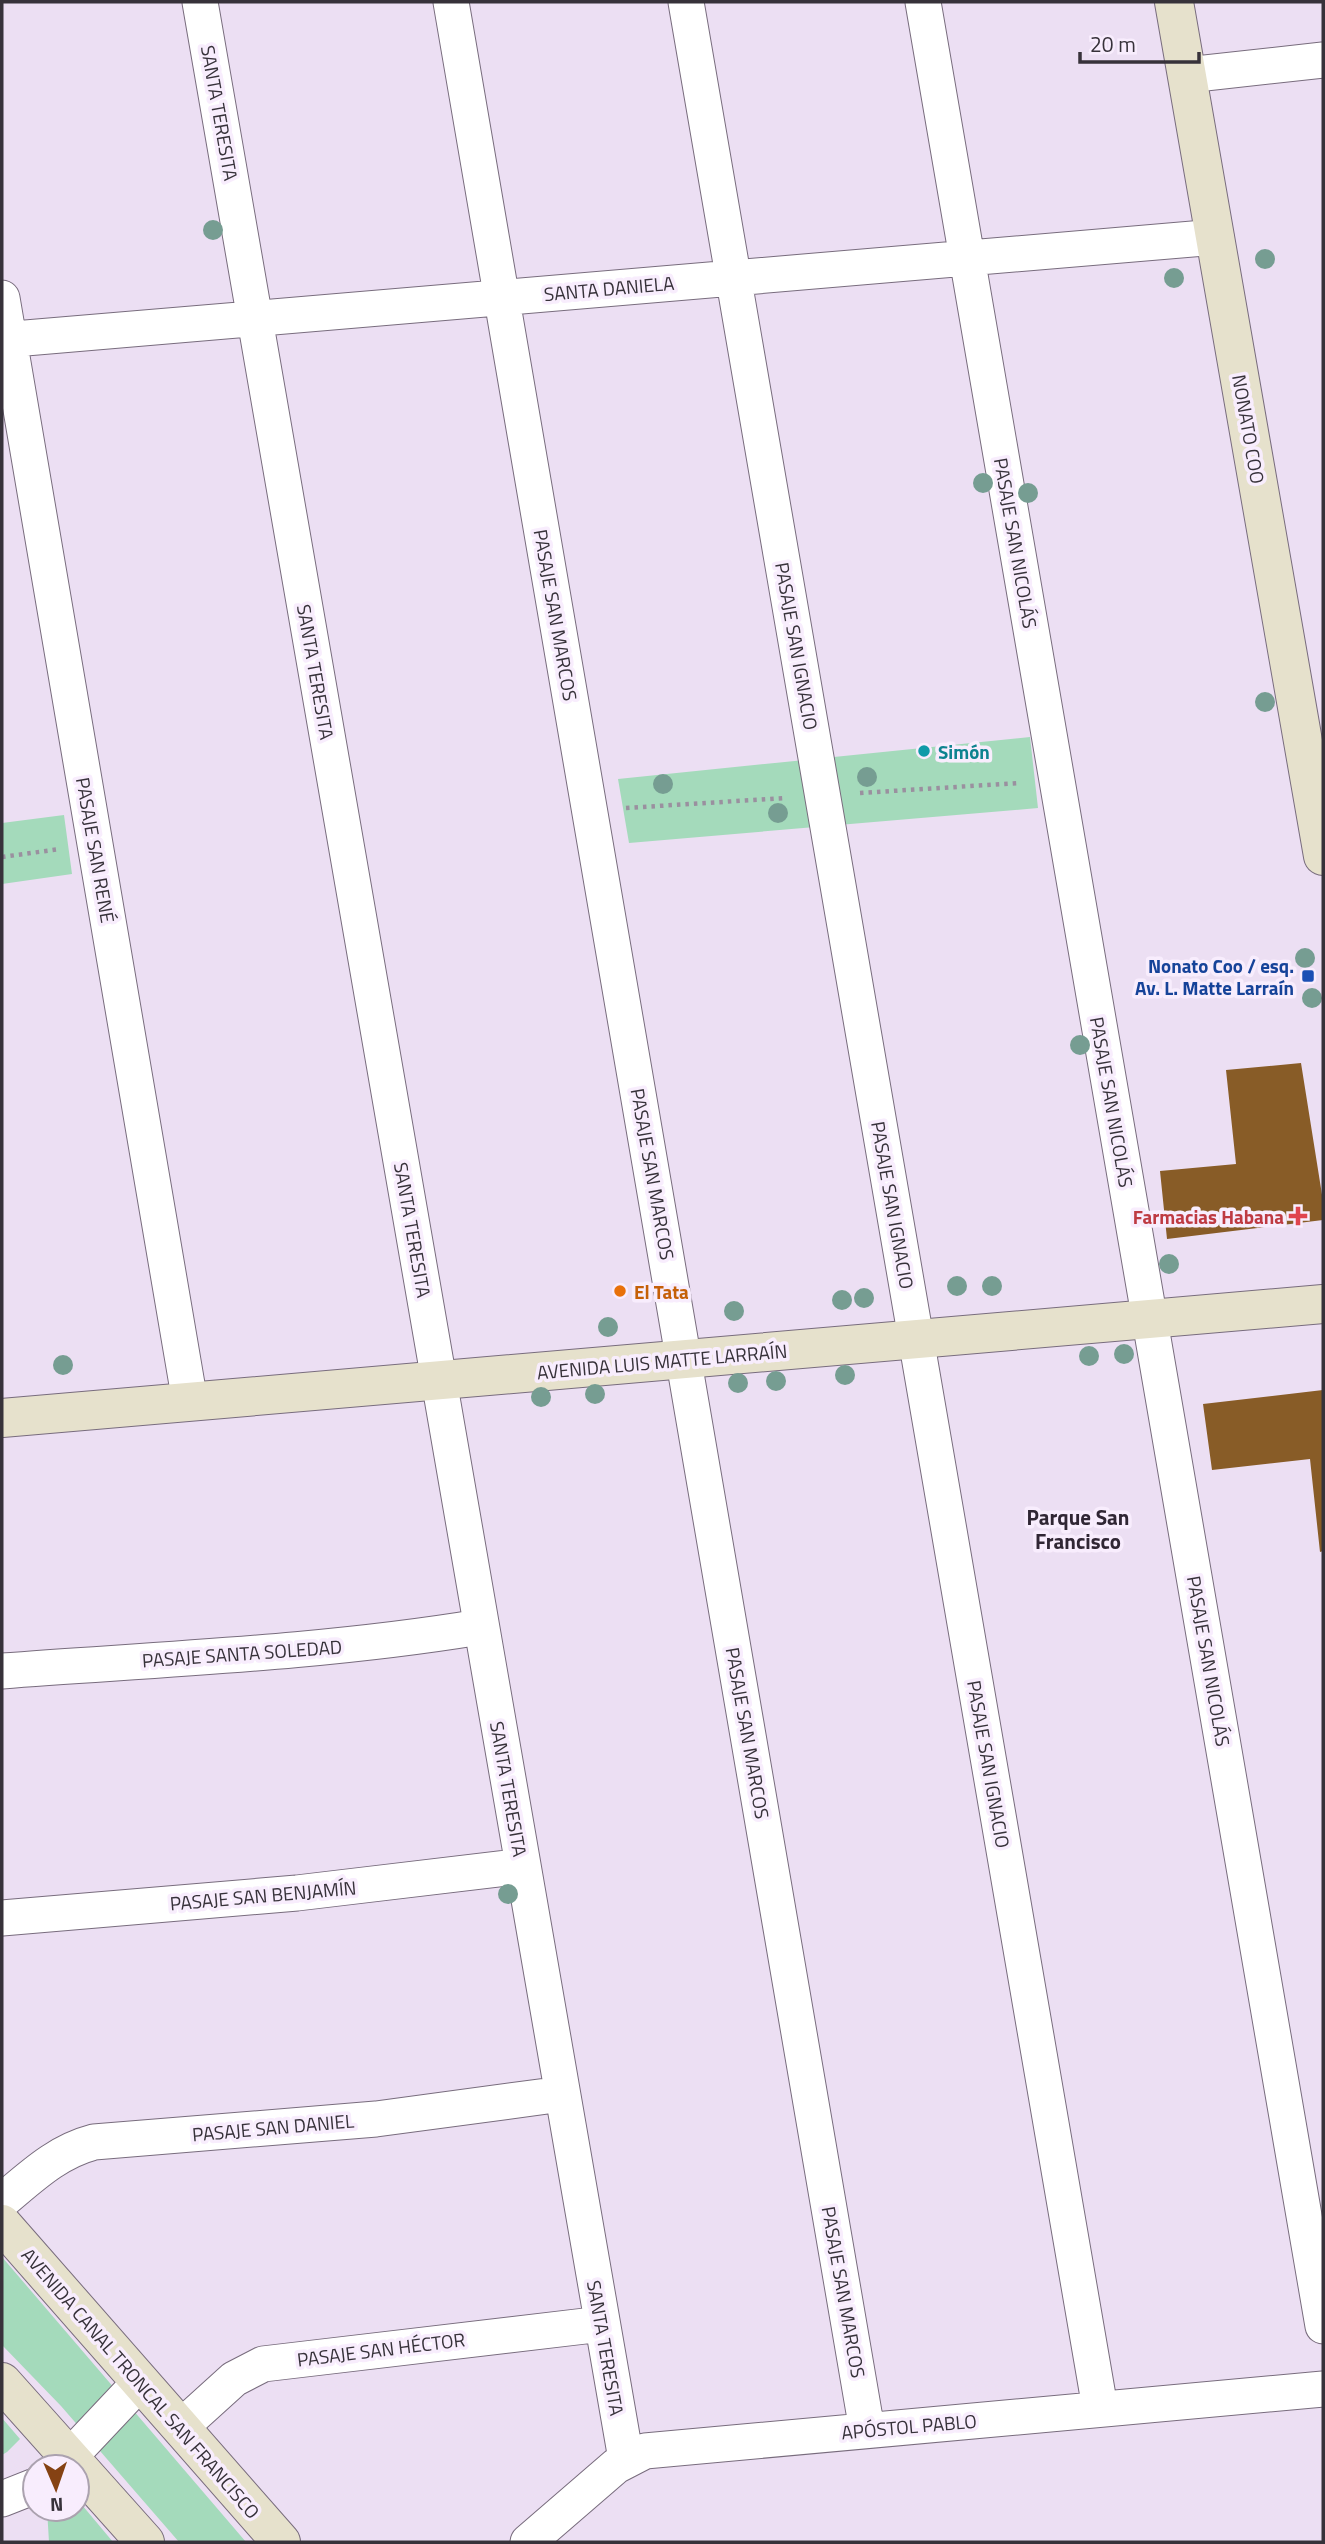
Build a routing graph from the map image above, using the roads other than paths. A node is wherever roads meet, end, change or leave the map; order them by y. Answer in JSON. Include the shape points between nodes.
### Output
{"nodes":[{"id":1,"x":200,"y":2,"type":"edge"},
{"id":2,"x":451,"y":2,"type":"edge"},
{"id":3,"x":686,"y":2,"type":"edge"},
{"id":4,"x":923,"y":2,"type":"edge"},
{"id":5,"x":1174,"y":2,"type":"edge"},
{"id":6,"x":1323,"y":60,"type":"edge"},
{"id":7,"x":1187,"y":75,"type":"junction"},
{"id":8,"x":1216,"y":237,"type":"junction"},
{"id":9,"x":967,"y":259,"type":"junction"},
{"id":10,"x":733,"y":278,"type":"junction"},
{"id":11,"x":502,"y":297,"type":"junction"},
{"id":12,"x":2,"y":298,"type":"edge"},
{"id":13,"x":256,"y":319,"type":"junction"},
{"id":14,"x":5,"y":340,"type":"edge"},
{"id":15,"x":1323,"y":856,"type":"edge"},
{"id":16,"x":1323,"y":1304,"type":"edge"},
{"id":17,"x":1150,"y":1319,"type":"junction"},
{"id":18,"x":916,"y":1339,"type":"junction"},
{"id":19,"x":684,"y":1359,"type":"junction"},
{"id":20,"x":439,"y":1381,"type":"junction"},
{"id":21,"x":190,"y":1402,"type":"junction"},
{"id":22,"x":2,"y":1418,"type":"edge"},
{"id":23,"x":480,"y":1627,"type":"junction"},
{"id":24,"x":2,"y":1671,"type":"edge"},
{"id":25,"x":523,"y":1866,"type":"junction"},
{"id":26,"x":2,"y":1918,"type":"edge"},
{"id":27,"x":562,"y":2094,"type":"junction"},
{"id":28,"x":2,"y":2202,"type":"edge"},
{"id":29,"x":2,"y":2224,"type":"edge"},
{"id":30,"x":602,"y":2323,"type":"junction"},
{"id":31,"x":1323,"y":2326,"type":"edge"},
{"id":32,"x":141,"y":2381,"type":"junction"},
{"id":33,"x":2,"y":2382,"type":"edge"},
{"id":34,"x":1323,"y":2389,"type":"edge"},
{"id":35,"x":1100,"y":2408,"type":"junction"},
{"id":36,"x":181,"y":2427,"type":"junction"},
{"id":37,"x":867,"y":2430,"type":"junction"},
{"id":38,"x":58,"y":2453,"type":"edge"},
{"id":39,"x":73,"y":2453,"type":"edge"},
{"id":40,"x":626,"y":2459,"type":"junction"},
{"id":41,"x":91,"y":2488,"type":"edge"},
{"id":42,"x":21,"y":2492,"type":"edge"},
{"id":43,"x":2,"y":2499,"type":"edge"},
{"id":44,"x":145,"y":2542,"type":"edge"},
{"id":45,"x":281,"y":2542,"type":"edge"},
{"id":46,"x":528,"y":2542,"type":"edge"}],
"edges":[{"from":1,"to":13,"type":"street","name":"SANTA TERESITA"},
{"from":2,"to":11,"type":"street","name":"PASAJE SAN MARCOS"},
{"from":3,"to":10,"type":"street","name":"PASAJE SAN IGNACIO"},
{"from":4,"to":9,"type":"street","name":"PASAJE SAN NICOLÁS"},
{"from":5,"to":7,"type":"street","name":"NONATO COO"},
{"from":6,"to":7,"type":"street"},
{"from":7,"to":8,"type":"street","name":"NONATO COO"},
{"from":8,"to":9,"type":"street","name":"SANTA DANIELA"},
{"from":8,"to":15,"type":"street","name":"NONATO COO"},
{"from":9,"to":10,"type":"street","name":"SANTA DANIELA"},
{"from":9,"to":17,"type":"street","name":"PASAJE SAN NICOLÁS"},
{"from":10,"to":11,"type":"street","name":"SANTA DANIELA"},
{"from":10,"to":18,"type":"street","name":"PASAJE SAN IGNACIO"},
{"from":11,"to":13,"type":"street","name":"SANTA DANIELA"},
{"from":11,"to":19,"type":"street","name":"PASAJE SAN MARCOS"},
{"from":12,"to":14,"type":"street","name":"PASAJE SAN RENÉ"},
{"from":13,"to":14,"type":"street","name":"SANTA DANIELA"},
{"from":13,"to":20,"type":"street","name":"SANTA TERESITA"},
{"from":14,"to":21,"type":"street","name":"PASAJE SAN RENÉ"},
{"from":16,"to":17,"type":"street","name":"AVENIDA LUIS MATTE LARRAÍN"},
{"from":17,"to":18,"type":"street","name":"AVENIDA LUIS MATTE LARRAÍN"},
{"from":17,"to":31,"type":"street","name":"PASAJE SAN NICOLÁS"},
{"from":18,"to":19,"type":"street","name":"AVENIDA LUIS MATTE LARRAÍN"},
{"from":18,"to":35,"type":"street","name":"PASAJE SAN IGNACIO"},
{"from":19,"to":20,"type":"street","name":"AVENIDA LUIS MATTE LARRAÍN"},
{"from":19,"to":37,"type":"street","name":"PASAJE SAN MARCOS"},
{"from":20,"to":21,"type":"street","name":"AVENIDA LUIS MATTE LARRAÍN"},
{"from":20,"to":23,"type":"street","name":"SANTA TERESITA"},
{"from":21,"to":22,"type":"street","name":"AVENIDA LUIS MATTE LARRAÍN"},
{"from":23,"to":24,"type":"street","name":"PASAJE SANTA SOLEDAD","via":[[336,1647]]},
{"from":23,"to":25,"type":"street","name":"SANTA TERESITA"},
{"from":25,"to":26,"type":"street","name":"PASAJE SAN BENJAMÍN","via":[[297,1893]]},
{"from":25,"to":27,"type":"street","name":"SANTA TERESITA"},
{"from":27,"to":28,"type":"street","name":"PASAJE SAN DANIEL","via":[[376,2119],[94,2142],[55,2157]]},
{"from":27,"to":30,"type":"street","name":"SANTA TERESITA"},
{"from":29,"to":32,"type":"street","name":"AVENIDA CANAL TRONCAL SAN FRANCISCO"},
{"from":30,"to":36,"type":"street","name":"PASAJE SAN HÉCTOR","via":[[263,2364],[234,2379]]},
{"from":30,"to":40,"type":"street","name":"SANTA TERESITA"},
{"from":32,"to":36,"type":"street","name":"AVENIDA CANAL TRONCAL SAN FRANCISCO"},
{"from":32,"to":39,"type":"street"},
{"from":33,"to":38,"type":"street"},
{"from":34,"to":35,"type":"street","name":"APÓSTOL PABLO"},
{"from":35,"to":37,"type":"street","name":"APÓSTOL PABLO"},
{"from":36,"to":45,"type":"street","name":"AVENIDA CANAL TRONCAL SAN FRANCISCO"},
{"from":37,"to":40,"type":"street","name":"APÓSTOL PABLO","via":[[665,2448]]},
{"from":40,"to":46,"type":"street","name":"APÓSTOL PABLO"},
{"from":41,"to":44,"type":"street"},
{"from":42,"to":43,"type":"street"}]}
